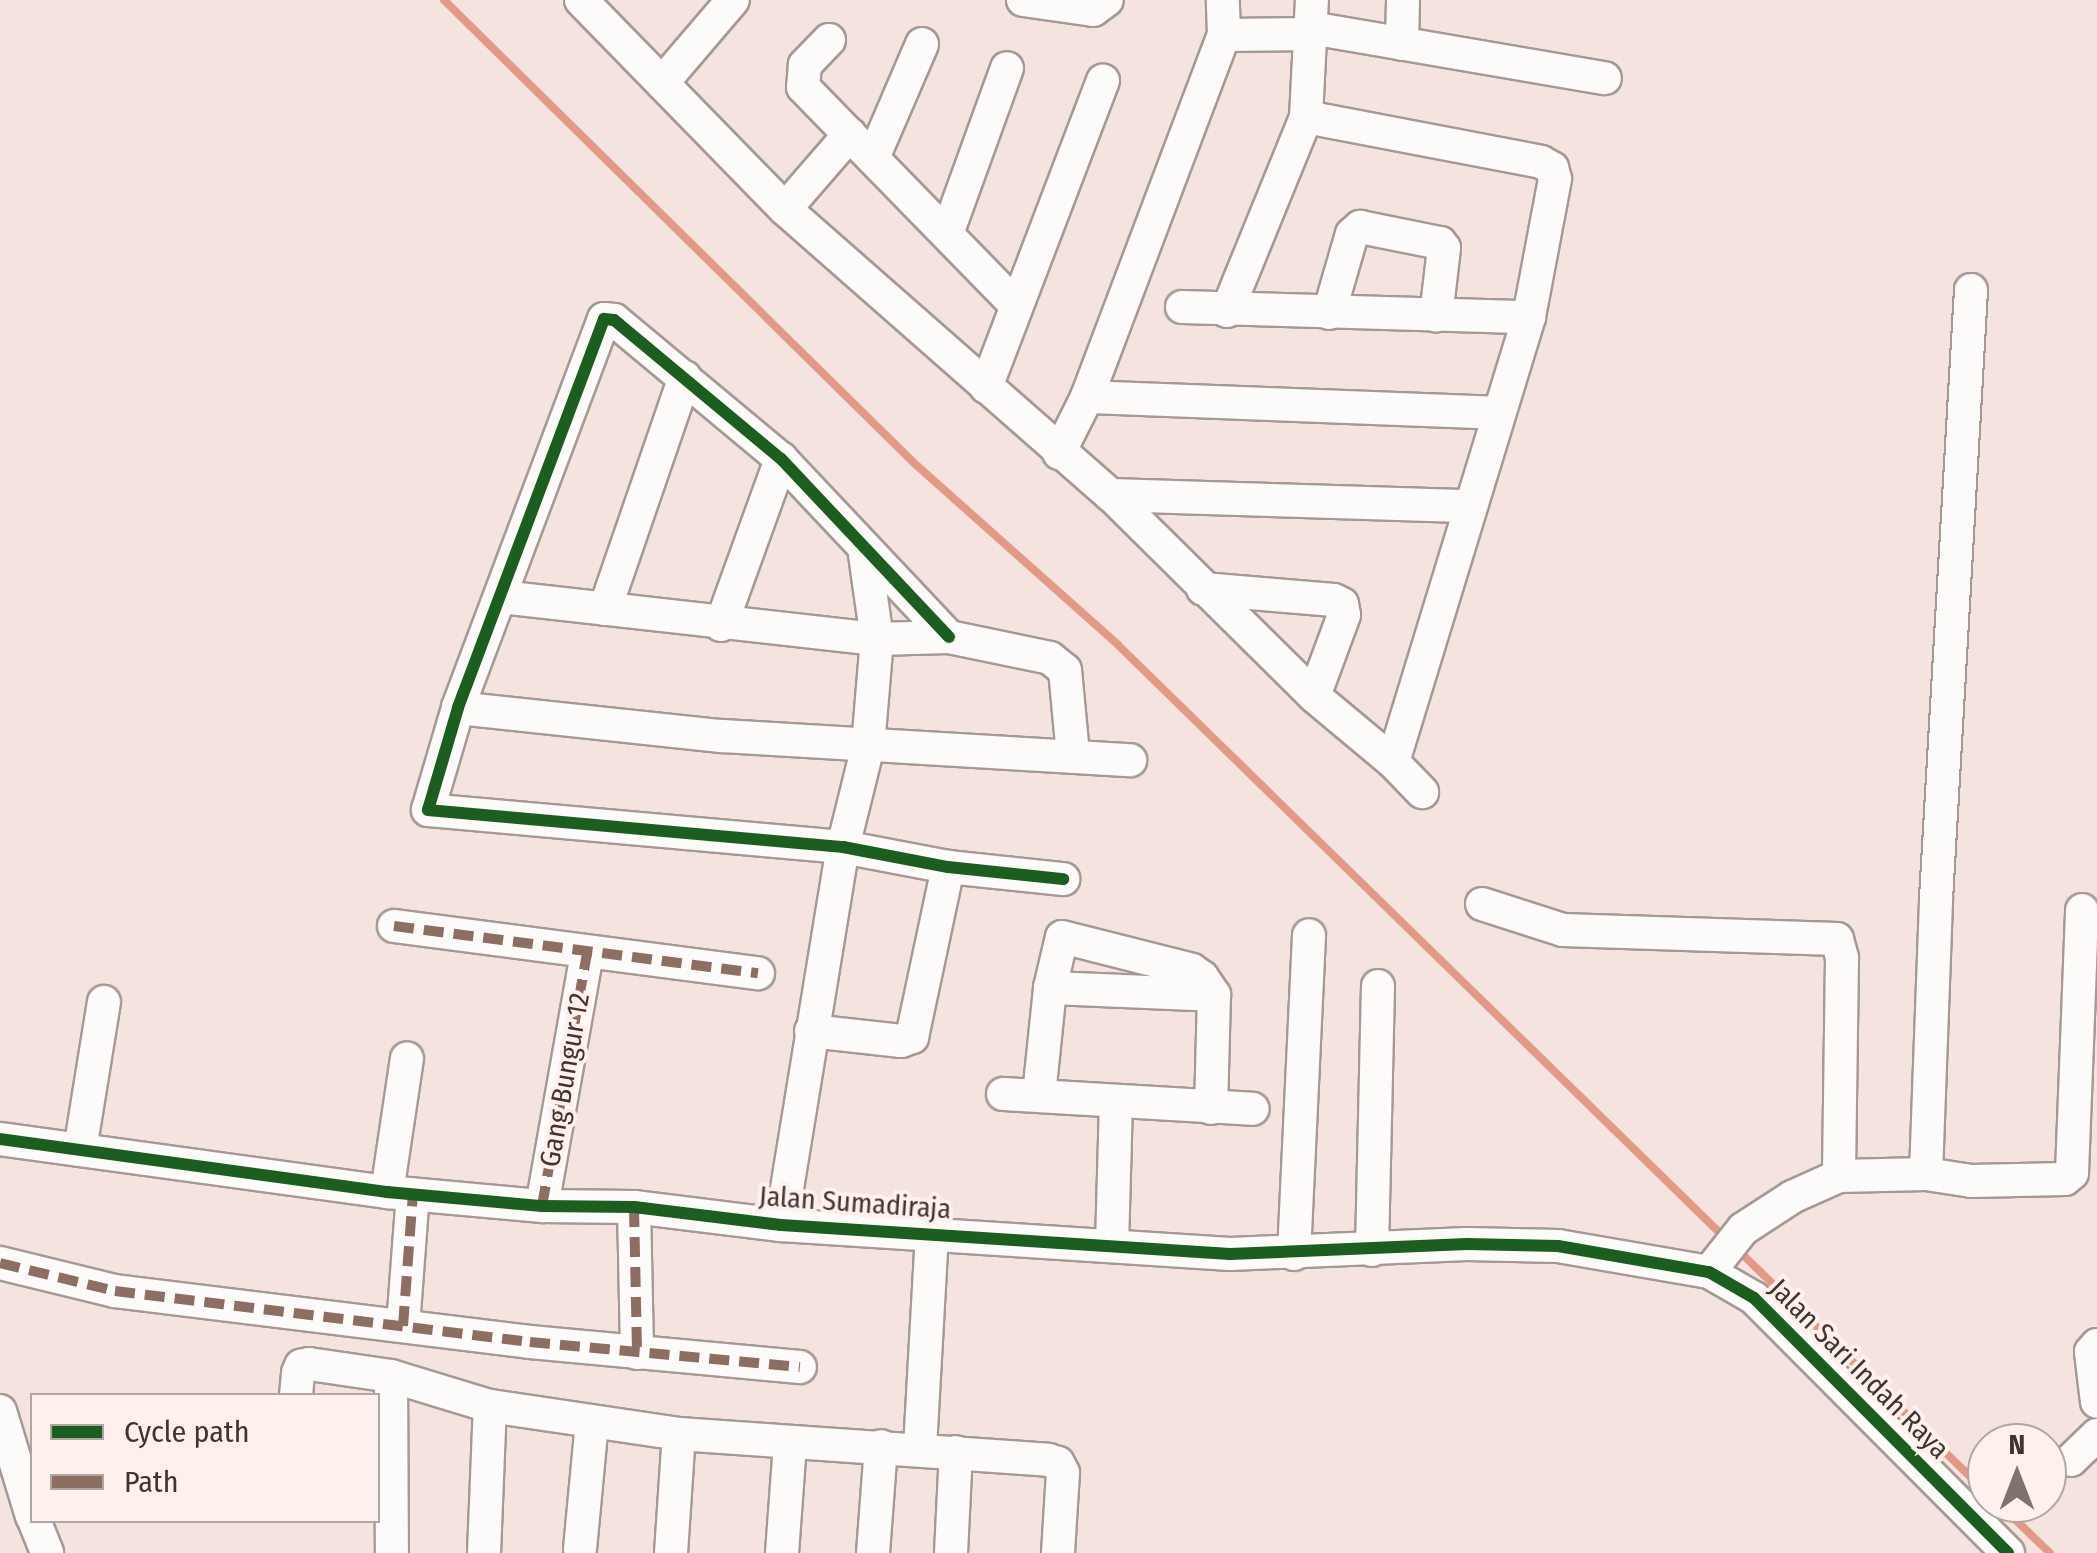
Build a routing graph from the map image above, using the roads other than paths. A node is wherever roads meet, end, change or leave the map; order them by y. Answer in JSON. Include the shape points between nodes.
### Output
{"nodes":[{"id":1,"x":733,"y":0,"type":"edge"},
{"id":2,"x":1024,"y":0,"type":"edge"},
{"id":3,"x":1107,"y":0,"type":"edge"},
{"id":4,"x":1223,"y":0,"type":"edge"},
{"id":5,"x":1403,"y":0,"type":"edge"},
{"id":6,"x":595,"y":5,"type":"edge"},
{"id":7,"x":1312,"y":21,"type":"edge"},
{"id":8,"x":1224,"y":35,"type":"junction"},
{"id":9,"x":829,"y":40,"type":"dead end"},
{"id":10,"x":922,"y":44,"type":"dead end"},
{"id":11,"x":1402,"y":44,"type":"junction"},
{"id":12,"x":1007,"y":68,"type":"dead end"},
{"id":13,"x":1605,"y":78,"type":"dead end"},
{"id":14,"x":1103,"y":82,"type":"dead end"},
{"id":15,"x":662,"y":83,"type":"junction"},
{"id":16,"x":1306,"y":118,"type":"junction"},
{"id":17,"x":850,"y":134,"type":"junction"},
{"id":18,"x":874,"y":158,"type":"junction"},
{"id":19,"x":785,"y":209,"type":"junction"},
{"id":20,"x":948,"y":231,"type":"junction"},
{"id":21,"x":1972,"y":290,"type":"dead end"},
{"id":22,"x":1015,"y":304,"type":"junction"},
{"id":23,"x":1182,"y":306,"type":"dead end"},
{"id":24,"x":1227,"y":310,"type":"junction"},
{"id":25,"x":1329,"y":312,"type":"junction"},
{"id":26,"x":1436,"y":316,"type":"junction"},
{"id":27,"x":1529,"y":317,"type":"junction"},
{"id":28,"x":685,"y":377,"type":"junction"},
{"id":29,"x":986,"y":387,"type":"junction"},
{"id":30,"x":1087,"y":397,"type":"junction"},
{"id":31,"x":1499,"y":413,"type":"junction"},
{"id":32,"x":1059,"y":453,"type":"junction"},
{"id":33,"x":780,"y":459,"type":"junction"},
{"id":34,"x":1111,"y":496,"type":"junction"},
{"id":35,"x":1470,"y":506,"type":"junction"},
{"id":36,"x":864,"y":548,"type":"junction"},
{"id":37,"x":1203,"y":590,"type":"junction"},
{"id":38,"x":502,"y":596,"type":"junction"},
{"id":39,"x":606,"y":609,"type":"junction"},
{"id":40,"x":721,"y":625,"type":"junction"},
{"id":41,"x":949,"y":637,"type":"junction"},
{"id":42,"x":877,"y":639,"type":"junction"},
{"id":43,"x":1314,"y":696,"type":"junction"},
{"id":44,"x":458,"y":708,"type":"junction"},
{"id":45,"x":868,"y":746,"type":"junction"},
{"id":46,"x":1072,"y":754,"type":"junction"},
{"id":47,"x":1130,"y":760,"type":"dead end"},
{"id":48,"x":1393,"y":762,"type":"junction"},
{"id":49,"x":1422,"y":792,"type":"dead end"},
{"id":50,"x":843,"y":846,"type":"junction"},
{"id":51,"x":948,"y":867,"type":"junction"},
{"id":52,"x":1063,"y":879,"type":"dead end"},
{"id":53,"x":1482,"y":904,"type":"dead end"},
{"id":54,"x":2082,"y":910,"type":"dead end"},
{"id":55,"x":394,"y":926,"type":"dead end"},
{"id":56,"x":1309,"y":935,"type":"dead end"},
{"id":57,"x":587,"y":954,"type":"junction"},
{"id":58,"x":758,"y":972,"type":"dead end"},
{"id":59,"x":1378,"y":986,"type":"dead end"},
{"id":60,"x":1050,"y":988,"type":"junction"},
{"id":61,"x":1214,"y":996,"type":"junction"},
{"id":62,"x":104,"y":1002,"type":"dead end"},
{"id":63,"x":811,"y":1031,"type":"junction"},
{"id":64,"x":407,"y":1058,"type":"dead end"},
{"id":65,"x":1003,"y":1094,"type":"dead end"},
{"id":66,"x":1038,"y":1096,"type":"junction"},
{"id":67,"x":1116,"y":1101,"type":"junction"},
{"id":68,"x":1211,"y":1108,"type":"junction"},
{"id":69,"x":1253,"y":1109,"type":"dead end"},
{"id":70,"x":0,"y":1139,"type":"edge"},
{"id":71,"x":80,"y":1150,"type":"junction"},
{"id":72,"x":1926,"y":1174,"type":"junction"},
{"id":73,"x":1840,"y":1176,"type":"junction"},
{"id":74,"x":400,"y":1193,"type":"junction"},
{"id":75,"x":542,"y":1206,"type":"junction"},
{"id":76,"x":634,"y":1207,"type":"junction"},
{"id":77,"x":780,"y":1226,"type":"junction"},
{"id":78,"x":932,"y":1234,"type":"junction"},
{"id":79,"x":1112,"y":1245,"type":"junction"},
{"id":80,"x":1372,"y":1250,"type":"junction"},
{"id":81,"x":1725,"y":1251,"type":"junction"},
{"id":82,"x":1294,"y":1254,"type":"junction"},
{"id":83,"x":0,"y":1262,"type":"edge"},
{"id":84,"x":404,"y":1326,"type":"junction"},
{"id":85,"x":2097,"y":1344,"type":"edge"},
{"id":86,"x":638,"y":1354,"type":"junction"},
{"id":87,"x":800,"y":1367,"type":"dead end"},
{"id":88,"x":391,"y":1376,"type":"junction"},
{"id":89,"x":297,"y":1393,"type":"edge"},
{"id":90,"x":2097,"y":1402,"type":"edge"},
{"id":91,"x":490,"y":1406,"type":"junction"},
{"id":92,"x":0,"y":1411,"type":"edge"},
{"id":93,"x":592,"y":1422,"type":"junction"},
{"id":94,"x":678,"y":1434,"type":"junction"},
{"id":95,"x":2097,"y":1436,"type":"edge"},
{"id":96,"x":790,"y":1444,"type":"junction"},
{"id":97,"x":881,"y":1446,"type":"junction"},
{"id":98,"x":920,"y":1448,"type":"junction"},
{"id":99,"x":956,"y":1452,"type":"junction"},
{"id":100,"x":2070,"y":1460,"type":"dead end"},
{"id":101,"x":30,"y":1508,"type":"edge"},
{"id":102,"x":35,"y":1523,"type":"edge"},
{"id":103,"x":580,"y":1549,"type":"dead end"},
{"id":104,"x":2005,"y":1552,"type":"edge"},
{"id":105,"x":47,"y":1553,"type":"edge"},
{"id":106,"x":392,"y":1553,"type":"edge"},
{"id":107,"x":484,"y":1553,"type":"edge"},
{"id":108,"x":671,"y":1553,"type":"edge"},
{"id":109,"x":782,"y":1553,"type":"edge"},
{"id":110,"x":873,"y":1553,"type":"edge"},
{"id":111,"x":951,"y":1553,"type":"edge"},
{"id":112,"x":1058,"y":1553,"type":"edge"}],
"edges":[{"from":1,"to":15,"type":"street"},
{"from":2,"to":3,"type":"street","via":[[1093,10]]},
{"from":4,"to":8,"type":"street"},
{"from":5,"to":11,"type":"street"},
{"from":6,"to":15,"type":"street"},
{"from":7,"to":8,"type":"street"},
{"from":7,"to":11,"type":"street"},
{"from":7,"to":16,"type":"street"},
{"from":8,"to":30,"type":"street"},
{"from":9,"to":17,"type":"street","via":[[805,65],[804,86]]},
{"from":10,"to":18,"type":"street"},
{"from":11,"to":13,"type":"street"},
{"from":12,"to":20,"type":"street"},
{"from":14,"to":22,"type":"street"},
{"from":15,"to":19,"type":"street"},
{"from":16,"to":24,"type":"street"},
{"from":16,"to":27,"type":"street","via":[[1552,168]]},
{"from":17,"to":18,"type":"street"},
{"from":17,"to":19,"type":"street"},
{"from":18,"to":20,"type":"street"},
{"from":19,"to":29,"type":"street"},
{"from":20,"to":22,"type":"street"},
{"from":21,"to":72,"type":"street"},
{"from":22,"to":29,"type":"street"},
{"from":23,"to":24,"type":"street"},
{"from":24,"to":25,"type":"street"},
{"from":25,"to":26,"type":"street"},
{"from":25,"to":26,"type":"street","via":[[1352,234],[1360,227],[1440,243]]},
{"from":26,"to":27,"type":"street"},
{"from":27,"to":31,"type":"street"},
{"from":28,"to":33,"type":"street"},
{"from":28,"to":38,"type":"street","via":[[614,320],[601,322]]},
{"from":28,"to":39,"type":"street"},
{"from":29,"to":32,"type":"street"},
{"from":30,"to":31,"type":"street"},
{"from":30,"to":32,"type":"street"},
{"from":31,"to":35,"type":"street"},
{"from":32,"to":34,"type":"street"},
{"from":33,"to":36,"type":"street"},
{"from":33,"to":40,"type":"street"},
{"from":34,"to":35,"type":"street"},
{"from":34,"to":37,"type":"street"},
{"from":35,"to":48,"type":"street"},
{"from":36,"to":41,"type":"street"},
{"from":36,"to":42,"type":"street"},
{"from":37,"to":43,"type":"street"},
{"from":37,"to":43,"type":"street","via":[[1342,604],[1344,616]]},
{"from":38,"to":39,"type":"street"},
{"from":38,"to":44,"type":"street"},
{"from":39,"to":40,"type":"street"},
{"from":40,"to":42,"type":"street"},
{"from":41,"to":42,"type":"street"},
{"from":41,"to":46,"type":"street","via":[[1058,662],[1065,670]]},
{"from":42,"to":45,"type":"street"},
{"from":43,"to":48,"type":"street"},
{"from":44,"to":45,"type":"street"},
{"from":44,"to":50,"type":"street","via":[[427,805],[432,813]]},
{"from":45,"to":46,"type":"street"},
{"from":45,"to":50,"type":"street"},
{"from":46,"to":47,"type":"street"},
{"from":48,"to":49,"type":"street"},
{"from":50,"to":51,"type":"street"},
{"from":50,"to":63,"type":"street"},
{"from":51,"to":52,"type":"street"},
{"from":51,"to":63,"type":"street","via":[[912,1037]]},
{"from":53,"to":73,"type":"street","via":[[1564,930],[1837,938]]},
{"from":54,"to":72,"type":"street","via":[[2072,1173],[2065,1179],[1970,1181]]},
{"from":55,"to":57,"type":"street"},
{"from":56,"to":82,"type":"street"},
{"from":57,"to":58,"type":"street"},
{"from":57,"to":75,"type":"street","name":"Gang Bungur 12"},
{"from":59,"to":80,"type":"street"},
{"from":60,"to":61,"type":"street"},
{"from":60,"to":61,"type":"street","via":[[1062,937],[1192,970]]},
{"from":60,"to":66,"type":"street"},
{"from":61,"to":68,"type":"street"},
{"from":62,"to":71,"type":"street"},
{"from":63,"to":77,"type":"street"},
{"from":64,"to":74,"type":"street"},
{"from":65,"to":66,"type":"street"},
{"from":66,"to":67,"type":"street"},
{"from":67,"to":68,"type":"street"},
{"from":67,"to":79,"type":"street"},
{"from":68,"to":69,"type":"street"},
{"from":70,"to":71,"type":"street","name":"Jalan Sumadiraja"},
{"from":71,"to":74,"type":"street","name":"Jalan Sumadiraja"},
{"from":72,"to":73,"type":"street"},
{"from":73,"to":81,"type":"street","via":[[1792,1197]]},
{"from":74,"to":75,"type":"street","name":"Jalan Sumadiraja"},
{"from":74,"to":84,"type":"street"},
{"from":75,"to":76,"type":"street","name":"Jalan Sumadiraja"},
{"from":76,"to":77,"type":"street","name":"Jalan Sumadiraja"},
{"from":76,"to":86,"type":"street"},
{"from":77,"to":78,"type":"street","name":"Jalan Sumadiraja"},
{"from":78,"to":79,"type":"street","name":"Jalan Sumadiraja"},
{"from":78,"to":98,"type":"street"},
{"from":79,"to":82,"type":"street","name":"Jalan Sumadiraja"},
{"from":80,"to":81,"type":"street","name":"Jalan Sumadiraja","via":[[1468,1244]]},
{"from":80,"to":82,"type":"street","name":"Jalan Sumadiraja"},
{"from":81,"to":104,"type":"street","name":"Jalan Sari Indah Raya","via":[[1754,1298]]},
{"from":83,"to":84,"type":"street","via":[[115,1290]]},
{"from":84,"to":86,"type":"street"},
{"from":85,"to":90,"type":"street","via":[[2091,1352]]},
{"from":86,"to":87,"type":"street"},
{"from":88,"to":89,"type":"street","via":[[302,1366]]},
{"from":88,"to":91,"type":"street"},
{"from":88,"to":106,"type":"street"},
{"from":91,"to":93,"type":"street"},
{"from":91,"to":107,"type":"street"},
{"from":92,"to":101,"type":"street"},
{"from":93,"to":94,"type":"street"},
{"from":93,"to":103,"type":"street"},
{"from":94,"to":96,"type":"street"},
{"from":94,"to":108,"type":"street"},
{"from":95,"to":100,"type":"street"},
{"from":96,"to":97,"type":"street"},
{"from":96,"to":109,"type":"street"},
{"from":97,"to":98,"type":"street"},
{"from":97,"to":110,"type":"street"},
{"from":98,"to":99,"type":"street"},
{"from":99,"to":111,"type":"street"},
{"from":99,"to":112,"type":"street","via":[[1058,1463]]},
{"from":102,"to":105,"type":"street"}]}
